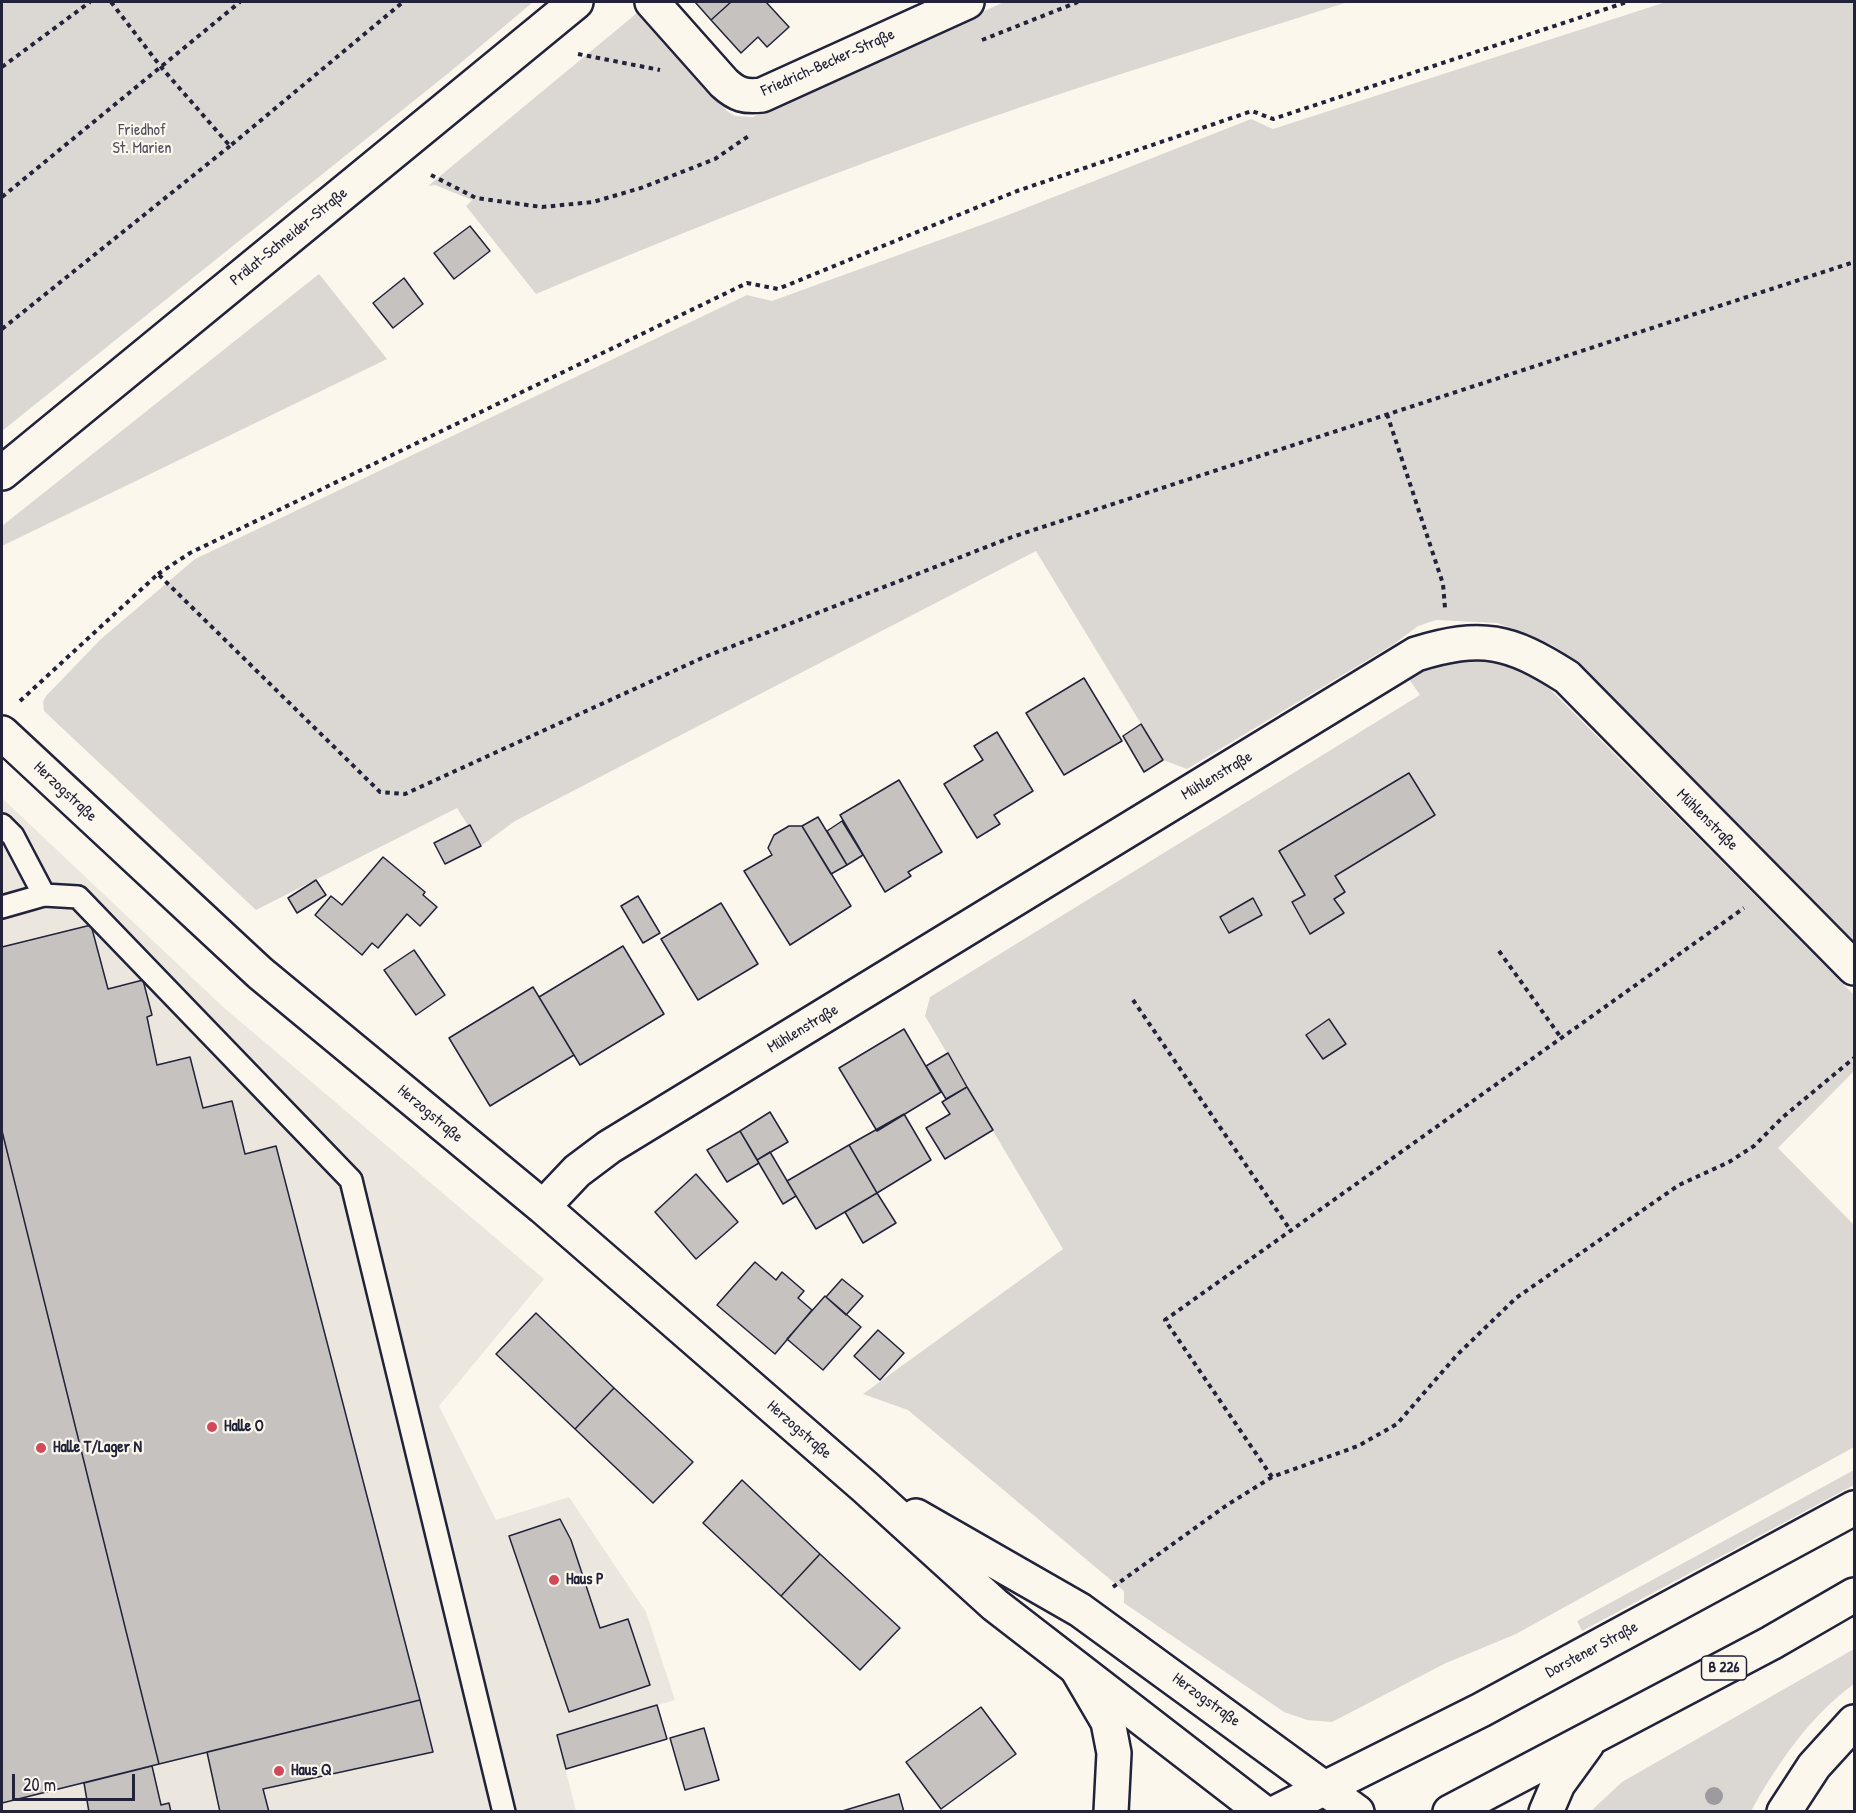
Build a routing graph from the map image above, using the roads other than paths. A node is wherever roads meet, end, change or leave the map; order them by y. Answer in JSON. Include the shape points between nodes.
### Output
{"nodes":[{"id":1,"x":576,"y":2,"type":"edge"},
{"id":2,"x":652,"y":2,"type":"edge"},
{"id":3,"x":967,"y":2,"type":"edge"},
{"id":4,"x":2,"y":473,"type":"edge"},
{"id":5,"x":2,"y":733,"type":"edge"},
{"id":6,"x":2,"y":825,"type":"edge"},
{"id":7,"x":44,"y":895,"type":"junction"},
{"id":8,"x":2,"y":907,"type":"edge"},
{"id":9,"x":1854,"y":968,"type":"edge"},
{"id":10,"x":543,"y":1208,"type":"junction"},
{"id":11,"x":865,"y":1487,"type":"junction"},
{"id":12,"x":1854,"y":1508,"type":"edge"},
{"id":13,"x":1854,"y":1595,"type":"edge"},
{"id":14,"x":1077,"y":1669,"type":"junction"},
{"id":15,"x":1854,"y":1722,"type":"edge"},
{"id":16,"x":1591,"y":1738,"type":"junction"},
{"id":17,"x":1327,"y":1788,"type":"junction"},
{"id":18,"x":504,"y":1812,"type":"edge"},
{"id":19,"x":1111,"y":1812,"type":"edge"},
{"id":20,"x":1263,"y":1812,"type":"edge"},
{"id":21,"x":1277,"y":1812,"type":"edge"},
{"id":22,"x":1358,"y":1812,"type":"edge"},
{"id":23,"x":1450,"y":1812,"type":"edge"},
{"id":24,"x":1546,"y":1812,"type":"edge"},
{"id":25,"x":1784,"y":1812,"type":"edge"}],
"edges":[{"from":1,"to":4,"type":"street","name":"Prälat-Schneider-Straße"},
{"from":2,"to":3,"type":"street","name":"Friedrich-Becker-Straße","via":[[724,84],[735,93],[748,96],[762,95]]},
{"from":5,"to":10,"type":"street","name":"Herzogstraße","via":[[260,973]]},
{"from":6,"to":7,"type":"lane","via":[[13,836]]},
{"from":7,"to":8,"type":"lane"},
{"from":7,"to":18,"type":"lane","via":[[78,897],[351,1180]]},
{"from":9,"to":10,"type":"street","name":"Mühlenstraße","via":[[1566,677],[1528,653],[1502,645],[1476,641],[1448,644],[1416,654],[609,1147],[577,1171]]},
{"from":10,"to":11,"type":"street","name":"Herzogstraße"},
{"from":11,"to":14,"type":"street","name":"Herzogstraße","via":[[995,1605]]},
{"from":11,"to":17,"type":"street","name":"Herzogstraße","via":[[1080,1610]]},
{"from":12,"to":17,"type":"street","name":"Dorstener Straße","via":[[1481,1710]]},
{"from":13,"to":16,"type":"street","number":"B 226"},
{"from":14,"to":19,"type":"street","via":[[1108,1722],[1114,1753]]},
{"from":14,"to":20,"type":"street","name":"Herzogstraße"},
{"from":15,"to":25,"type":"street","via":[[1814,1766]]},
{"from":16,"to":23,"type":"street","number":"B 226"},
{"from":16,"to":24,"type":"street","via":[[1558,1784]]},
{"from":17,"to":21,"type":"street","name":"Dorstener Straße"},
{"from":17,"to":22,"type":"street"}]}
